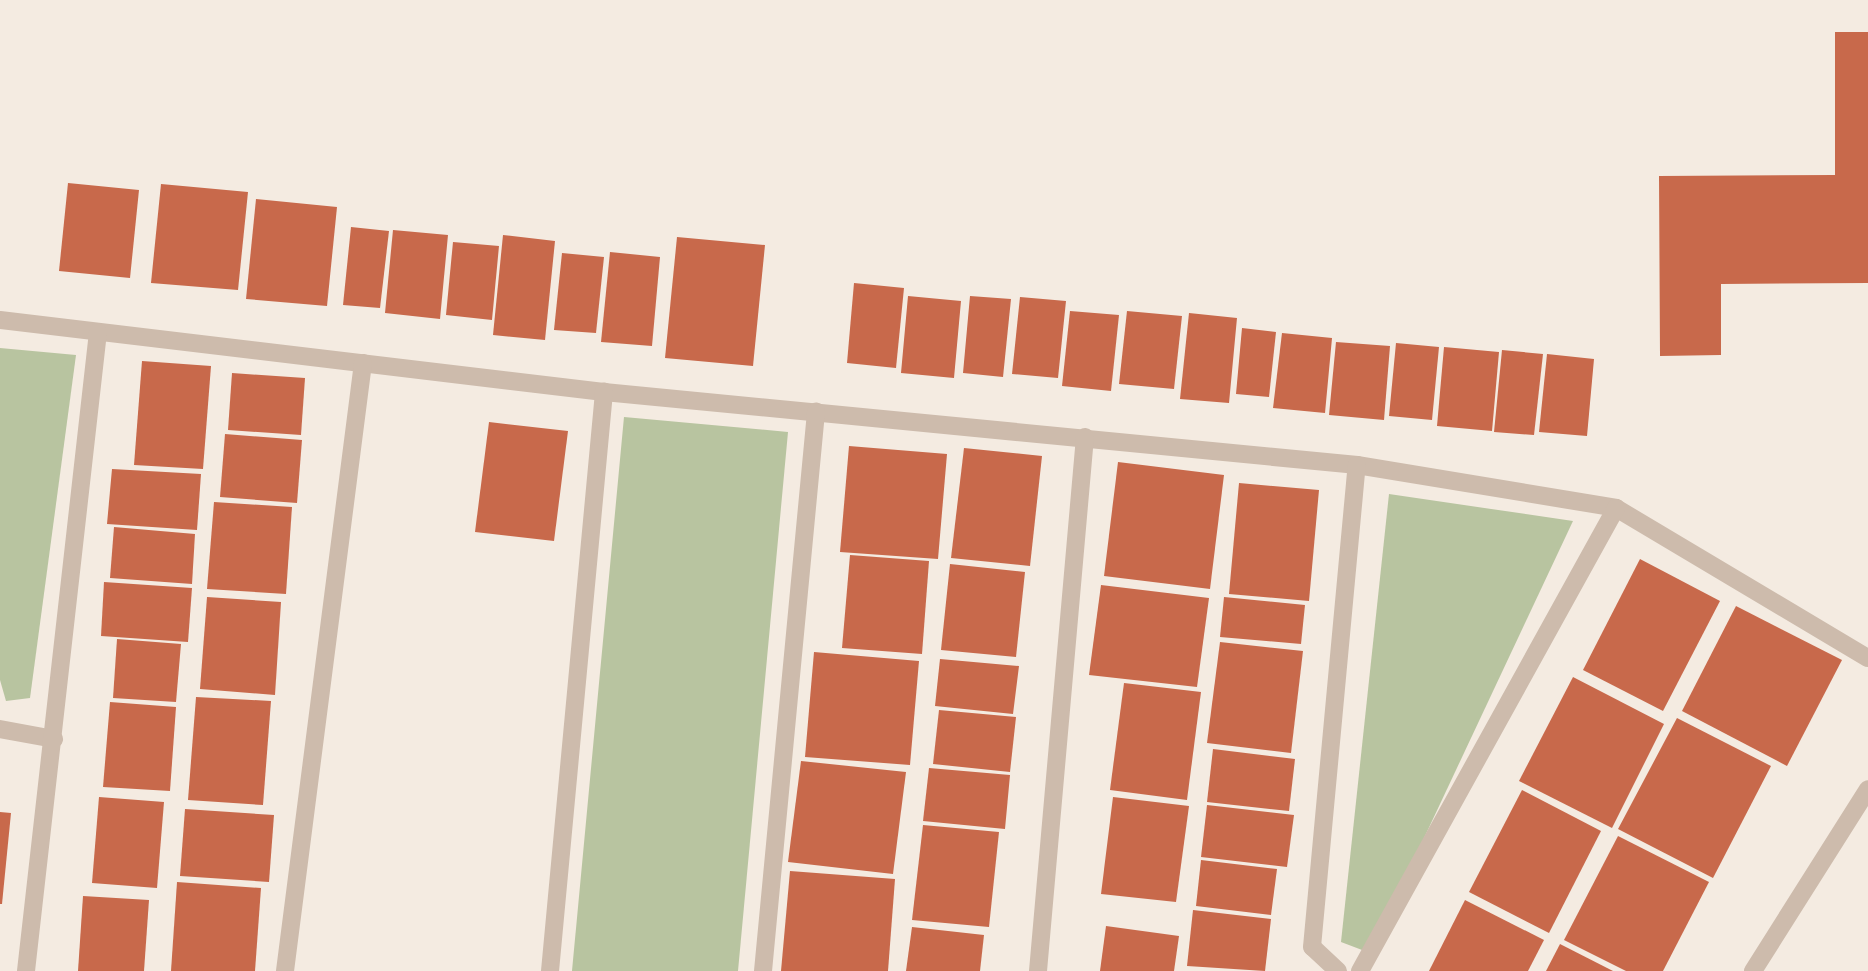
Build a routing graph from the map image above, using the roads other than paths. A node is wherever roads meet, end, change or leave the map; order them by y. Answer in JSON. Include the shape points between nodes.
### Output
{"nodes":[{"id":1,"x":0,"y":320,"type":"edge"},
{"id":2,"x":98,"y":332,"type":"junction"},
{"id":3,"x":363,"y":363,"type":"junction"},
{"id":4,"x":604,"y":392,"type":"junction"},
{"id":5,"x":816,"y":412,"type":"junction"},
{"id":6,"x":1085,"y":437,"type":"junction"},
{"id":7,"x":1357,"y":466,"type":"junction"},
{"id":8,"x":1616,"y":508,"type":"junction"},
{"id":9,"x":1868,"y":658,"type":"edge"},
{"id":10,"x":0,"y":729,"type":"edge"},
{"id":11,"x":54,"y":739,"type":"junction"},
{"id":12,"x":1868,"y":789,"type":"edge"},
{"id":13,"x":26,"y":971,"type":"edge"},
{"id":14,"x":285,"y":971,"type":"edge"},
{"id":15,"x":550,"y":971,"type":"edge"},
{"id":16,"x":763,"y":971,"type":"edge"},
{"id":17,"x":1038,"y":971,"type":"edge"},
{"id":18,"x":1338,"y":971,"type":"edge"},
{"id":19,"x":1360,"y":971,"type":"edge"},
{"id":20,"x":1753,"y":971,"type":"edge"}],
"edges":[{"from":1,"to":2,"type":"street"},
{"from":2,"to":3,"type":"street"},
{"from":2,"to":11,"type":"street"},
{"from":3,"to":4,"type":"street"},
{"from":3,"to":14,"type":"street"},
{"from":4,"to":5,"type":"street"},
{"from":4,"to":15,"type":"street"},
{"from":5,"to":6,"type":"street"},
{"from":5,"to":16,"type":"street"},
{"from":6,"to":7,"type":"street"},
{"from":6,"to":17,"type":"street"},
{"from":7,"to":8,"type":"street"},
{"from":7,"to":18,"type":"street","via":[[1312,947]]},
{"from":8,"to":9,"type":"street"},
{"from":8,"to":19,"type":"street"},
{"from":10,"to":11,"type":"street"},
{"from":11,"to":13,"type":"street"},
{"from":12,"to":20,"type":"street"}]}
